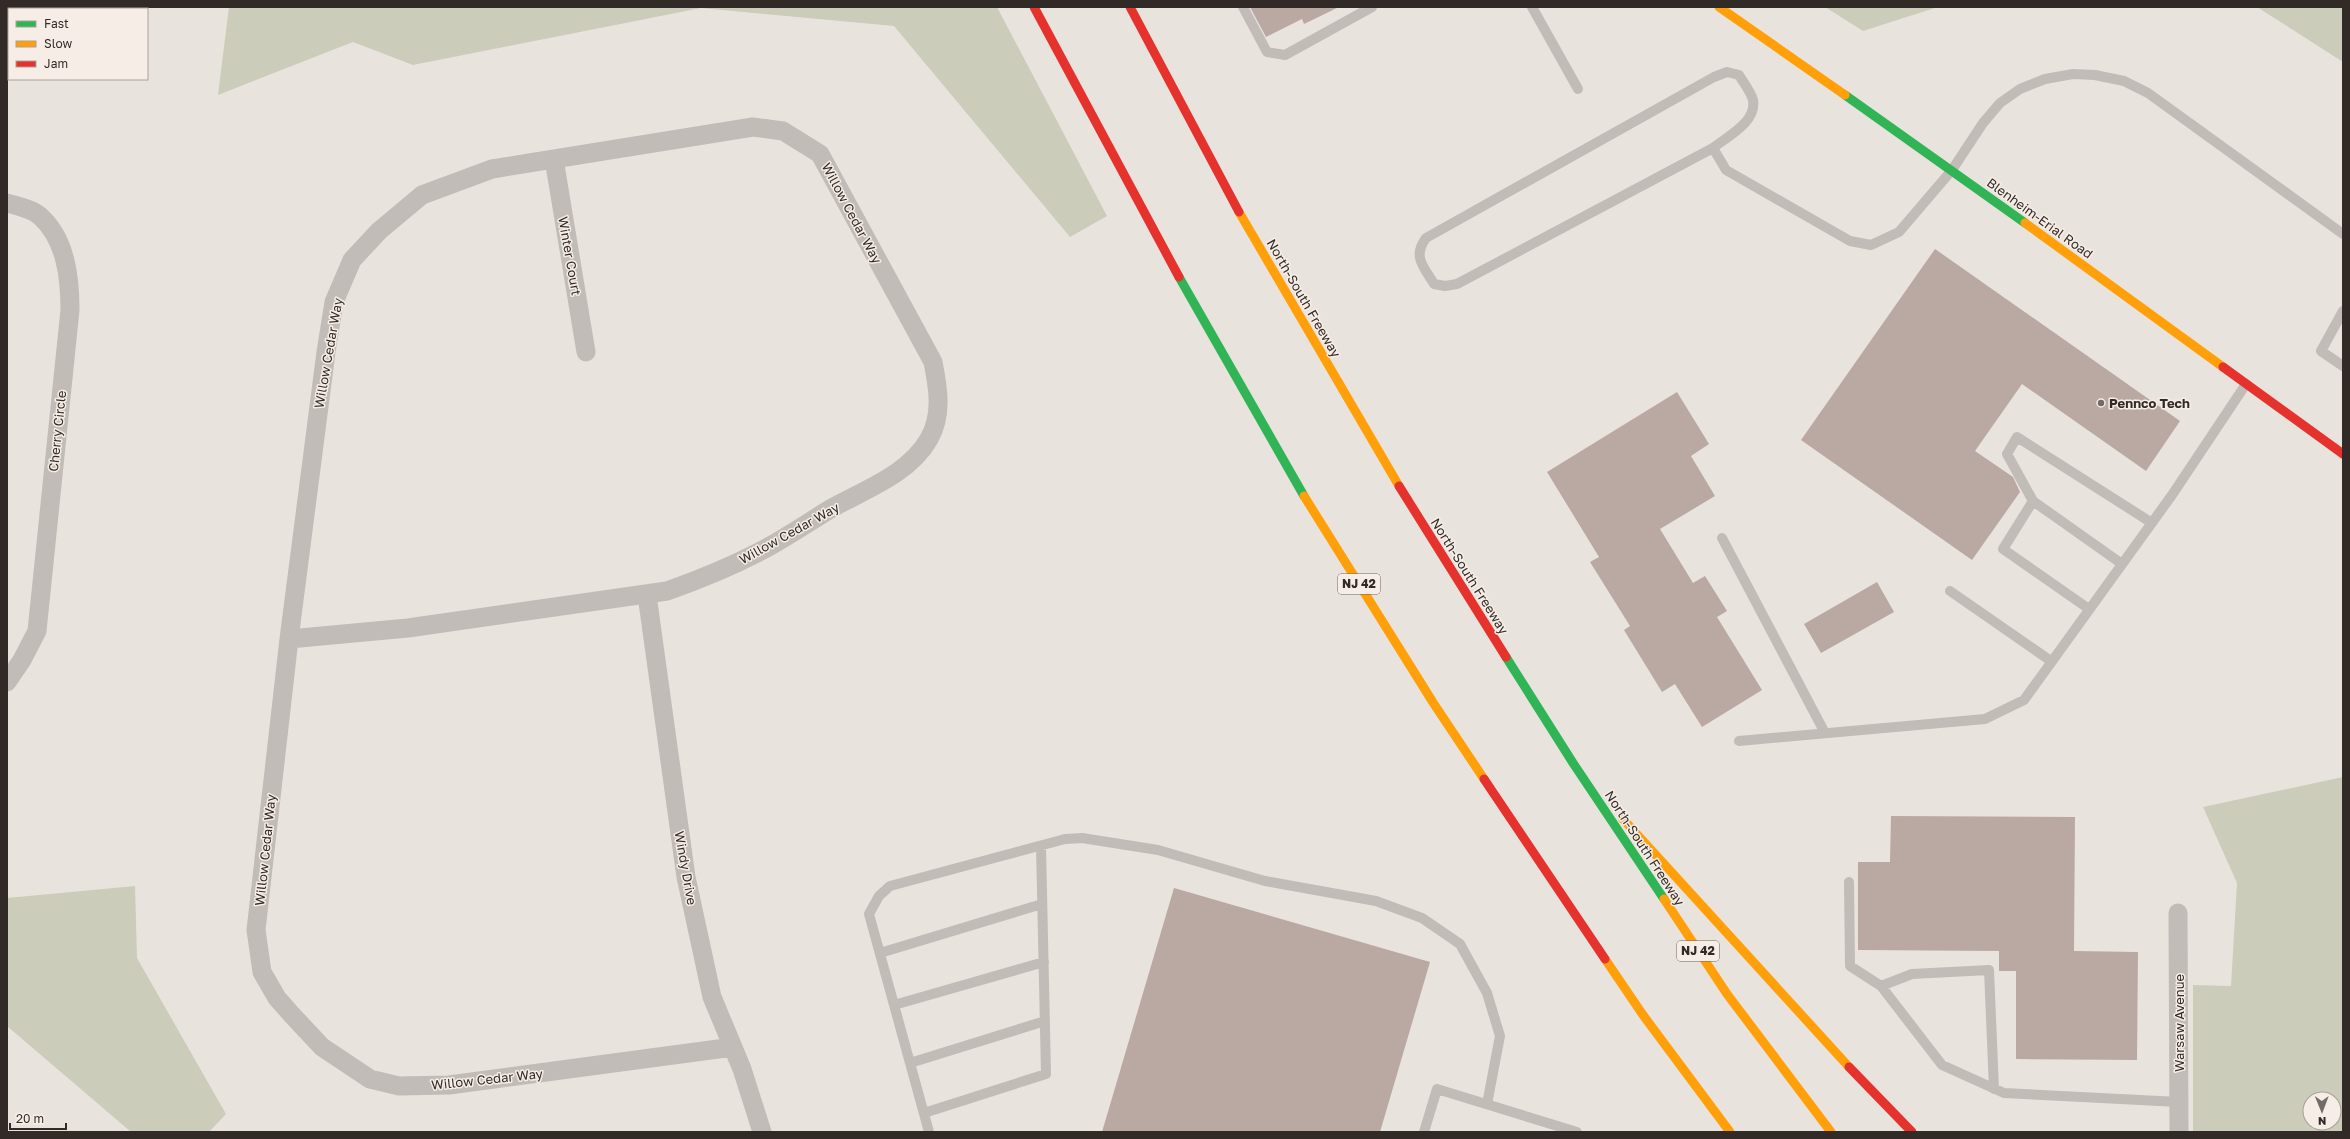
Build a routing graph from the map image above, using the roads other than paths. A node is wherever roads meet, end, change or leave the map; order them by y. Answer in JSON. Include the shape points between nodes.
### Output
{"nodes":[{"id":1,"x":1034,"y":7,"type":"edge"},
{"id":2,"x":1130,"y":7,"type":"edge"},
{"id":3,"x":1243,"y":7,"type":"edge"},
{"id":4,"x":1372,"y":7,"type":"edge"},
{"id":5,"x":1532,"y":7,"type":"edge"},
{"id":6,"x":1719,"y":7,"type":"edge"},
{"id":7,"x":1578,"y":88,"type":"dead end"},
{"id":8,"x":1713,"y":148,"type":"junction"},
{"id":9,"x":554,"y":159,"type":"junction"},
{"id":10,"x":1952,"y":170,"type":"junction"},
{"id":11,"x":7,"y":203,"type":"edge"},
{"id":12,"x":2343,"y":234,"type":"edge"},
{"id":13,"x":2343,"y":311,"type":"edge"},
{"id":14,"x":586,"y":352,"type":"dead end"},
{"id":15,"x":2343,"y":366,"type":"edge"},
{"id":16,"x":2246,"y":384,"type":"junction"},
{"id":17,"x":2343,"y":454,"type":"edge"},
{"id":18,"x":2033,"y":501,"type":"junction"},
{"id":19,"x":2152,"y":523,"type":"junction"},
{"id":20,"x":1722,"y":538,"type":"dead end"},
{"id":21,"x":2122,"y":564,"type":"junction"},
{"id":22,"x":1950,"y":591,"type":"dead end"},
{"id":23,"x":647,"y":594,"type":"junction"},
{"id":24,"x":2089,"y":609,"type":"junction"},
{"id":25,"x":289,"y":639,"type":"junction"},
{"id":26,"x":2051,"y":661,"type":"junction"},
{"id":27,"x":7,"y":682,"type":"edge"},
{"id":28,"x":1825,"y":733,"type":"junction"},
{"id":29,"x":1739,"y":740,"type":"dead end"},
{"id":30,"x":1573,"y":763,"type":"junction"},
{"id":31,"x":1041,"y":846,"type":"junction"},
{"id":32,"x":1849,"y":882,"type":"dead end"},
{"id":33,"x":1042,"y":904,"type":"junction"},
{"id":34,"x":2178,"y":913,"type":"dead end"},
{"id":35,"x":880,"y":953,"type":"junction"},
{"id":36,"x":1044,"y":962,"type":"junction"},
{"id":37,"x":1881,"y":986,"type":"junction"},
{"id":38,"x":894,"y":1005,"type":"junction"},
{"id":39,"x":1045,"y":1021,"type":"junction"},
{"id":40,"x":733,"y":1047,"type":"junction"},
{"id":41,"x":910,"y":1063,"type":"junction"},
{"id":42,"x":1994,"y":1089,"type":"junction"},
{"id":43,"x":2179,"y":1102,"type":"junction"},
{"id":44,"x":1487,"y":1104,"type":"junction"},
{"id":45,"x":924,"y":1113,"type":"junction"},
{"id":46,"x":762,"y":1132,"type":"edge"},
{"id":47,"x":929,"y":1132,"type":"edge"},
{"id":48,"x":1424,"y":1132,"type":"edge"},
{"id":49,"x":1577,"y":1132,"type":"edge"},
{"id":50,"x":1730,"y":1132,"type":"edge"},
{"id":51,"x":1831,"y":1132,"type":"edge"},
{"id":52,"x":1912,"y":1132,"type":"edge"},
{"id":53,"x":2179,"y":1132,"type":"edge"}],
"edges":[{"from":1,"to":50,"type":"main road","number":"NJ 42","via":[[1211,335],[1314,513],[1434,704],[1643,1015]]},
{"from":2,"to":30,"type":"main road","name":"North-South Freeway","number":"NJ 42","via":[[1233,201],[1402,492]]},
{"from":3,"to":4,"type":"lane","via":[[1267,52],[1285,55]]},
{"from":5,"to":7,"type":"lane"},
{"from":6,"to":10,"type":"main road","name":"Blenheim-Erial Road"},
{"from":8,"to":8,"type":"lane","via":[[1745,124],[1753,111],[1752,99],[1739,75],[1727,72],[1714,78],[1426,238],[1419,247],[1418,258],[1434,284],[1457,284]]},
{"from":8,"to":10,"type":"lane","via":[[1726,170],[1850,241],[1871,245],[1899,232]]},
{"from":9,"to":14,"type":"street","name":"Winter Court"},
{"from":9,"to":23,"type":"street","name":"Willow Cedar Way","via":[[754,127],[783,131],[820,154],[933,362],[939,392],[938,409],[930,438],[916,458],[886,480],[832,508],[758,553],[707,577],[667,591]]},
{"from":9,"to":25,"type":"street","name":"Willow Cedar Way","via":[[492,169],[422,195],[379,231],[352,260],[334,302]]},
{"from":10,"to":12,"type":"lane","via":[[1983,123],[2005,100],[2045,79],[2073,74],[2095,74],[2124,80],[2148,92]]},
{"from":10,"to":16,"type":"main road","name":"Blenheim-Erial Road"},
{"from":11,"to":27,"type":"street","name":"Cherry Circle","via":[[41,216],[59,242],[70,281],[70,310],[37,631]]},
{"from":13,"to":15,"type":"lane","via":[[2321,351]]},
{"from":16,"to":17,"type":"main road","name":"Blenheim-Erial Road"},
{"from":16,"to":19,"type":"lane"},
{"from":18,"to":19,"type":"lane","via":[[2007,454],[2017,437]]},
{"from":18,"to":21,"type":"lane"},
{"from":18,"to":24,"type":"lane","via":[[2003,549]]},
{"from":19,"to":21,"type":"lane"},
{"from":20,"to":28,"type":"lane"},
{"from":21,"to":24,"type":"lane"},
{"from":22,"to":26,"type":"lane"},
{"from":23,"to":25,"type":"street","name":"Willow Cedar Way","via":[[408,628]]},
{"from":23,"to":40,"type":"street","name":"Windy Drive","via":[[686,877],[712,997]]},
{"from":24,"to":26,"type":"lane"},
{"from":25,"to":40,"type":"street","name":"Willow Cedar Way","via":[[256,930],[262,972],[277,998],[322,1047],[370,1079],[399,1086],[449,1085]]},
{"from":26,"to":28,"type":"lane","via":[[2024,700],[1985,719]]},
{"from":28,"to":29,"type":"lane"},
{"from":30,"to":51,"type":"main road","name":"North-South Freeway","number":"NJ 42","via":[[1726,994]]},
{"from":30,"to":52,"type":"main road","via":[[1817,1034]]},
{"from":31,"to":33,"type":"lane"},
{"from":31,"to":35,"type":"lane","via":[[890,886],[879,896],[869,914]]},
{"from":31,"to":44,"type":"lane","via":[[1065,839],[1082,838],[1158,850],[1265,881],[1376,901],[1422,918],[1460,944],[1488,993],[1500,1036]]},
{"from":32,"to":37,"type":"lane","via":[[1850,966]]},
{"from":33,"to":35,"type":"lane"},
{"from":33,"to":36,"type":"lane"},
{"from":34,"to":43,"type":"street","name":"Warsaw Avenue"},
{"from":35,"to":38,"type":"lane"},
{"from":36,"to":38,"type":"lane"},
{"from":36,"to":39,"type":"lane"},
{"from":37,"to":42,"type":"lane","via":[[1942,1065]]},
{"from":37,"to":42,"type":"lane","via":[[1912,974],[1990,970]]},
{"from":38,"to":41,"type":"lane"},
{"from":39,"to":41,"type":"lane"},
{"from":39,"to":45,"type":"lane","via":[[1046,1074]]},
{"from":40,"to":46,"type":"street","name":"Windy Drive"},
{"from":41,"to":45,"type":"lane"},
{"from":42,"to":43,"type":"lane","via":[[2004,1093]]},
{"from":43,"to":53,"type":"street","name":"Warsaw Avenue"},
{"from":44,"to":48,"type":"lane","via":[[1438,1089]]},
{"from":44,"to":49,"type":"lane"},
{"from":45,"to":47,"type":"lane"}]}
